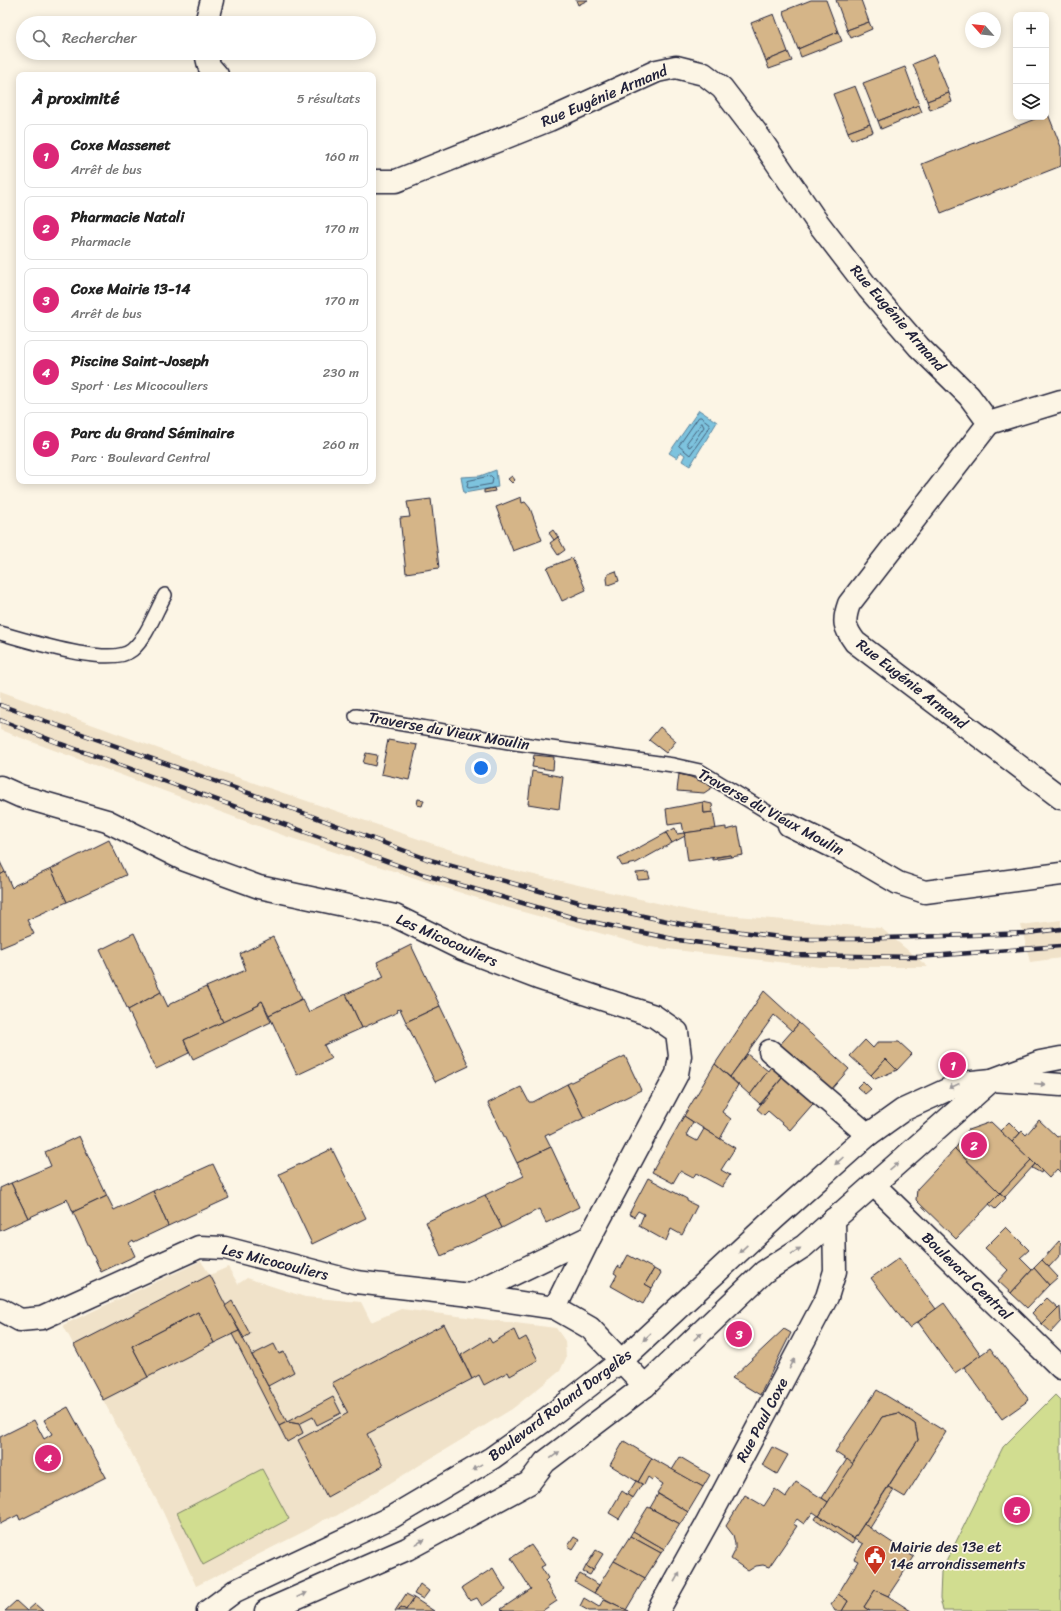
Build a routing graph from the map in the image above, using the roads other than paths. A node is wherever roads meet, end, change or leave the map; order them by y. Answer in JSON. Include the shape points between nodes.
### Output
{"nodes":[{"id":1,"x":212,"y":0,"type":"edge"},
{"id":2,"x":208,"y":16,"type":"edge"},
{"id":3,"x":208,"y":60,"type":"edge"},
{"id":4,"x":214,"y":72,"type":"edge"},
{"id":5,"x":376,"y":181,"type":"edge"},
{"id":6,"x":1061,"y":400,"type":"edge"},
{"id":7,"x":989,"y":423,"type":"junction"},
{"id":8,"x":165,"y":595,"type":"dead end"},
{"id":9,"x":0,"y":633,"type":"edge"},
{"id":10,"x":356,"y":716,"type":"dead end"},
{"id":11,"x":0,"y":787,"type":"edge"},
{"id":12,"x":1061,"y":798,"type":"edge"},
{"id":13,"x":789,"y":825,"type":"joint"},
{"id":14,"x":1061,"y":874,"type":"edge"},
{"id":15,"x":770,"y":1051,"type":"dead end"},
{"id":16,"x":1061,"y":1058,"type":"edge"},
{"id":17,"x":992,"y":1080,"type":"junction"},
{"id":18,"x":1061,"y":1085,"type":"edge"},
{"id":19,"x":868,"y":1135,"type":"junction"},
{"id":20,"x":873,"y":1184,"type":"junction"},
{"id":21,"x":834,"y":1219,"type":"junction"},
{"id":22,"x":590,"y":1237,"type":"junction"},
{"id":23,"x":470,"y":1295,"type":"junction"},
{"id":24,"x":555,"y":1308,"type":"junction"},
{"id":25,"x":0,"y":1309,"type":"edge"},
{"id":26,"x":622,"y":1360,"type":"junction"},
{"id":27,"x":1061,"y":1368,"type":"edge"},
{"id":28,"x":645,"y":1386,"type":"junction"},
{"id":29,"x":208,"y":1611,"type":"edge"},
{"id":30,"x":266,"y":1611,"type":"edge"},
{"id":31,"x":658,"y":1611,"type":"edge"}],
"edges":[{"from":1,"to":2,"type":"street"},
{"from":3,"to":4,"type":"street"},
{"from":5,"to":7,"type":"street","name":"Rue Eugénie Armand","via":[[396,182],[549,120],[657,71],[676,67],[704,74],[722,88],[815,219],[868,288],[919,347],[969,396]]},
{"from":6,"to":7,"type":"street"},
{"from":7,"to":12,"type":"street","name":"Rue Eugénie Armand","via":[[849,604],[844,618],[848,632],[855,642]]},
{"from":8,"to":9,"type":"lane","via":[[143,637],[131,651],[110,657],[72,652]]},
{"from":10,"to":13,"type":"lane","name":"Traverse du Vieux Moulin","via":[[700,771]]},
{"from":11,"to":22,"type":"street","name":"Les Micocouliers","via":[[20,796],[107,820],[185,860],[259,887],[395,916],[462,949],[538,978],[654,1016],[677,1032],[680,1056],[677,1074]]},
{"from":13,"to":14,"type":"street","name":"Traverse du Vieux Moulin","via":[[850,855],[898,883],[925,892]]},
{"from":15,"to":19,"type":"street"},
{"from":16,"to":17,"type":"street","via":[[1040,1062]]},
{"from":17,"to":18,"type":"street","one_way":true},
{"from":17,"to":19,"type":"street","name":"Boulevard Roland Dorgelès","one_way":true,"via":[[962,1083],[903,1110]]},
{"from":20,"to":17,"type":"street","one_way":true},
{"from":19,"to":26,"type":"street","name":"Boulevard Roland Dorgelès","one_way":true},
{"from":20,"to":21,"type":"street"},
{"from":20,"to":27,"type":"street","name":"Boulevard Central"},
{"from":28,"to":21,"type":"street","one_way":true,"via":[[764,1272],[804,1246]]},
{"from":31,"to":21,"type":"street","name":"Rue Paul Coxe","one_way":true,"via":[[827,1297],[835,1270]]},
{"from":22,"to":23,"type":"street"},
{"from":22,"to":24,"type":"street","name":"Les Micocouliers"},
{"from":23,"to":24,"type":"street","name":"Les Micocouliers"},
{"from":23,"to":25,"type":"street","name":"Les Micocouliers","via":[[356,1282],[225,1248],[199,1247],[42,1318],[20,1320]]},
{"from":24,"to":26,"type":"street","name":"Les Micocouliers","via":[[590,1328]]},
{"from":26,"to":28,"type":"street","name":"Les Micocouliers"},
{"from":26,"to":29,"type":"street","name":"Boulevard Roland Dorgelès","one_way":true,"via":[[492,1458],[392,1517],[236,1591]]},
{"from":30,"to":28,"type":"street","one_way":true,"via":[[407,1549],[529,1483],[545,1462]]}]}
